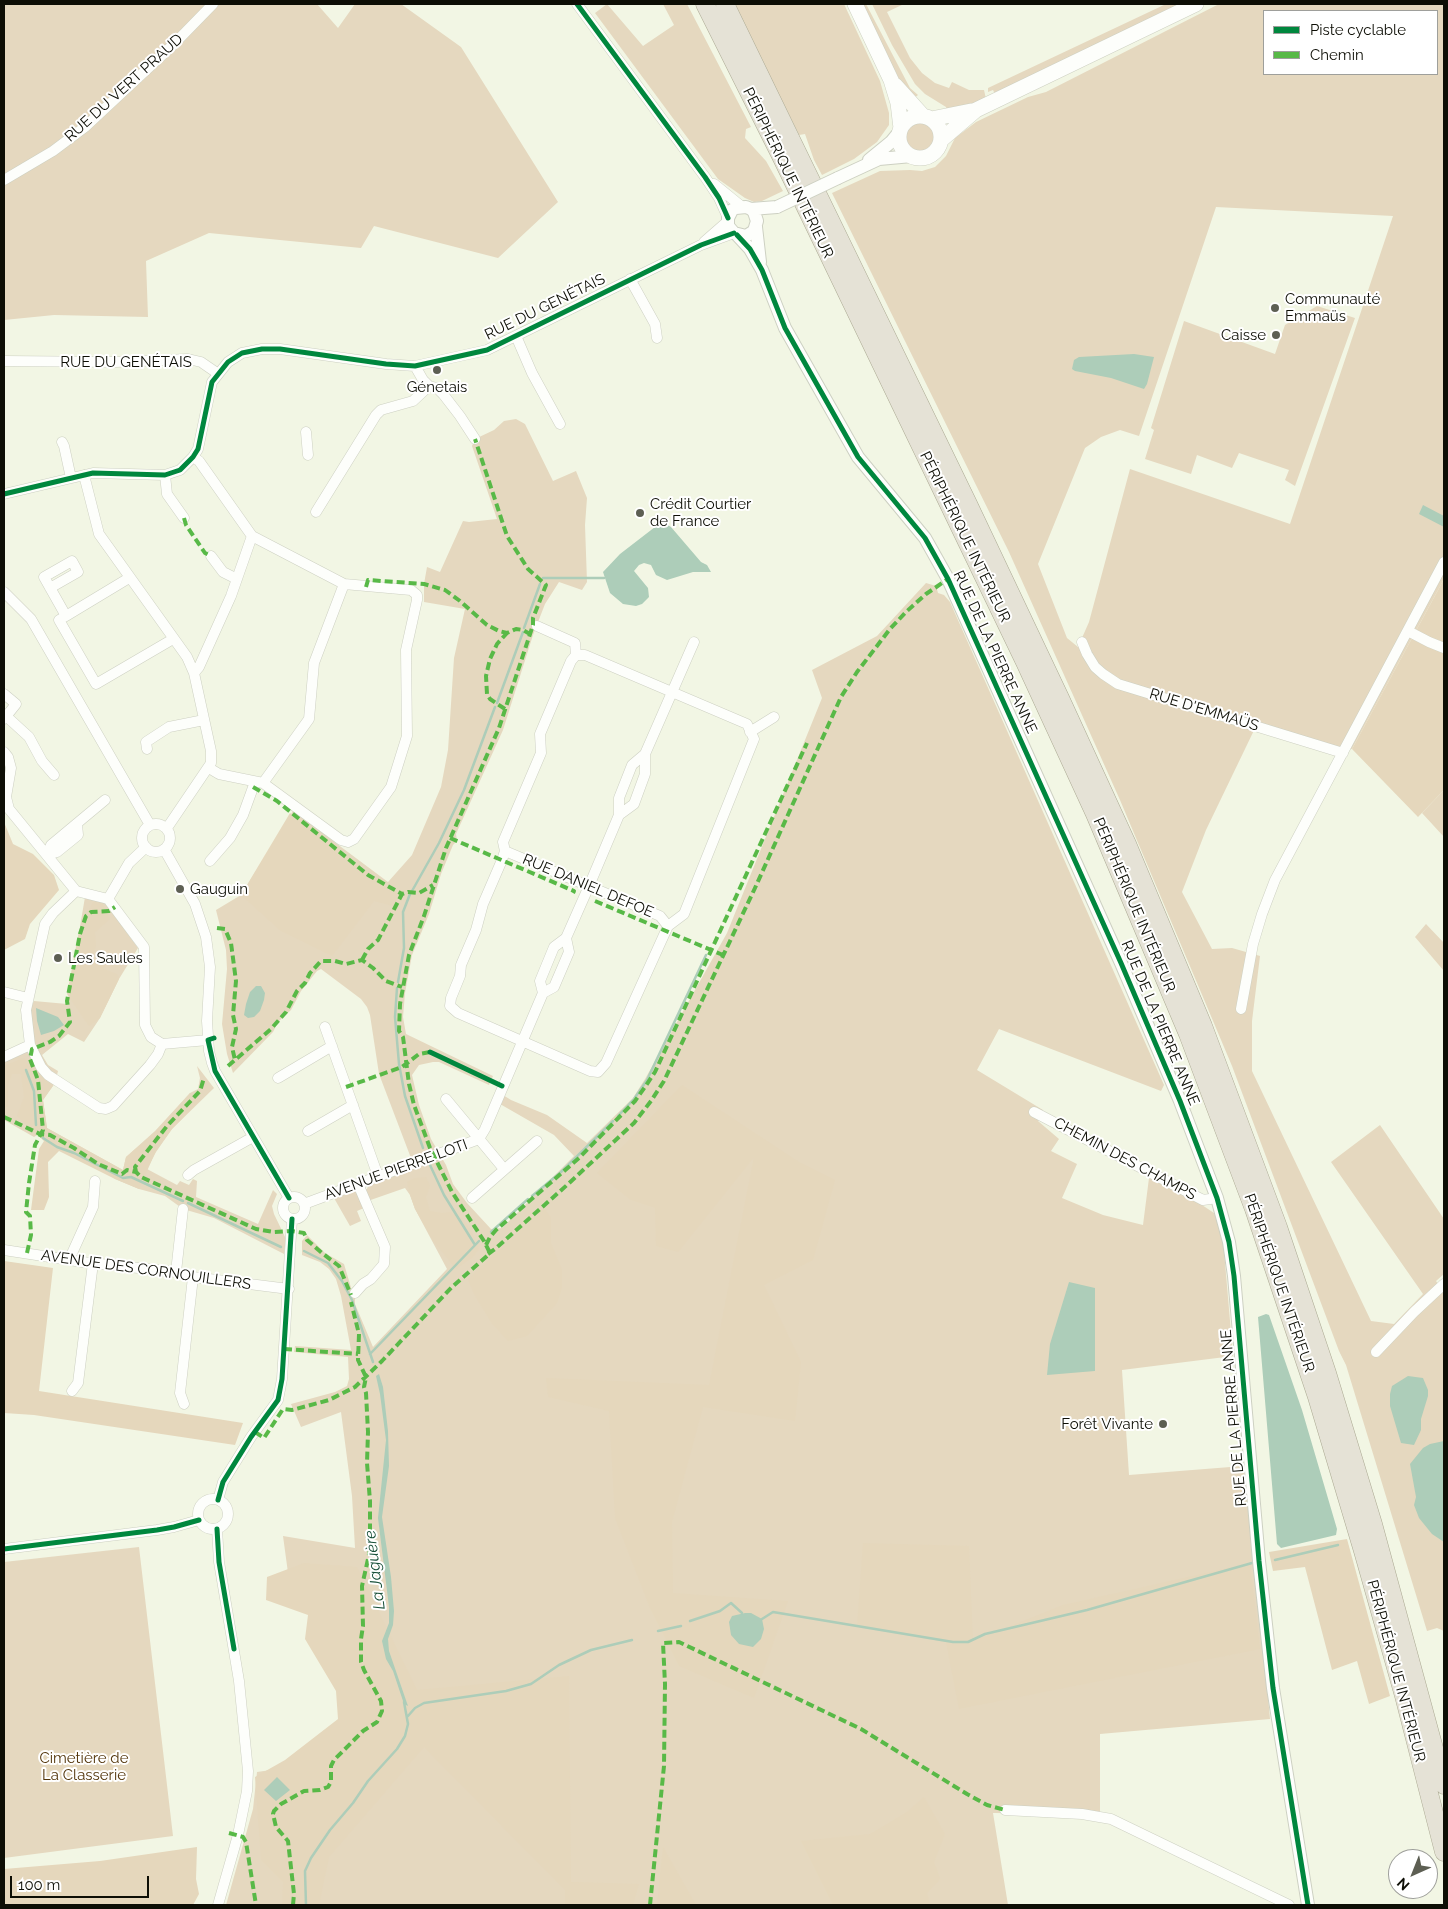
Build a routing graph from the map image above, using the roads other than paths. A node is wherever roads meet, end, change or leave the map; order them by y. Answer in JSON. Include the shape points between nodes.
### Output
{"nodes":[{"id":1,"x":213,"y":4,"type":"edge"},
{"id":2,"x":577,"y":4,"type":"edge"},
{"id":3,"x":705,"y":4,"type":"edge"},
{"id":4,"x":725,"y":4,"type":"edge"},
{"id":5,"x":855,"y":4,"type":"edge"},
{"id":6,"x":1196,"y":4,"type":"edge"},
{"id":7,"x":891,"y":80,"type":"junction"},
{"id":8,"x":976,"y":110,"type":"junction"},
{"id":9,"x":927,"y":118,"type":"junction"},
{"id":10,"x":900,"y":129,"type":"junction"},
{"id":11,"x":941,"y":140,"type":"junction"},
{"id":12,"x":912,"y":156,"type":"junction"},
{"id":13,"x":859,"y":167,"type":"junction"},
{"id":14,"x":706,"y":177,"type":"junction"},
{"id":15,"x":4,"y":180,"type":"edge"},
{"id":16,"x":777,"y":206,"type":"junction"},
{"id":17,"x":746,"y":208,"type":"junction"},
{"id":18,"x":728,"y":220,"type":"junction"},
{"id":19,"x":757,"y":224,"type":"junction"},
{"id":20,"x":735,"y":234,"type":"junction"},
{"id":21,"x":701,"y":244,"type":"junction"},
{"id":22,"x":762,"y":270,"type":"junction"},
{"id":23,"x":630,"y":279,"type":"junction"},
{"id":24,"x":516,"y":336,"type":"junction"},
{"id":25,"x":657,"y":338,"type":"dead end"},
{"id":26,"x":4,"y":361,"type":"edge"},
{"id":27,"x":415,"y":366,"type":"junction"},
{"id":28,"x":217,"y":374,"type":"junction"},
{"id":29,"x":429,"y":386,"type":"junction"},
{"id":30,"x":560,"y":424,"type":"dead end"},
{"id":31,"x":306,"y":432,"type":"dead end"},
{"id":32,"x":475,"y":439,"type":"dead end"},
{"id":33,"x":62,"y":442,"type":"dead end"},
{"id":34,"x":308,"y":455,"type":"dead end"},
{"id":35,"x":193,"y":457,"type":"junction"},
{"id":36,"x":84,"y":475,"type":"junction"},
{"id":37,"x":165,"y":475,"type":"junction"},
{"id":38,"x":71,"y":478,"type":"junction"},
{"id":39,"x":4,"y":494,"type":"edge"},
{"id":40,"x":316,"y":512,"type":"dead end"},
{"id":41,"x":184,"y":518,"type":"dead end"},
{"id":42,"x":252,"y":536,"type":"junction"},
{"id":43,"x":211,"y":556,"type":"dead end"},
{"id":44,"x":1444,"y":562,"type":"edge"},
{"id":45,"x":129,"y":578,"type":"junction"},
{"id":46,"x":237,"y":579,"type":"junction"},
{"id":47,"x":344,"y":584,"type":"junction"},
{"id":48,"x":50,"y":588,"type":"dead end"},
{"id":49,"x":4,"y":592,"type":"edge"},
{"id":50,"x":66,"y":616,"type":"junction"},
{"id":51,"x":537,"y":626,"type":"dead end"},
{"id":52,"x":1408,"y":631,"type":"junction"},
{"id":53,"x":173,"y":639,"type":"junction"},
{"id":54,"x":694,"y":642,"type":"dead end"},
{"id":55,"x":1082,"y":642,"type":"dead end"},
{"id":56,"x":1444,"y":648,"type":"edge"},
{"id":57,"x":576,"y":655,"type":"junction"},
{"id":58,"x":194,"y":673,"type":"junction"},
{"id":59,"x":672,"y":692,"type":"junction"},
{"id":60,"x":4,"y":694,"type":"edge"},
{"id":61,"x":5,"y":717,"type":"edge"},
{"id":62,"x":774,"y":717,"type":"dead end"},
{"id":63,"x":204,"y":720,"type":"junction"},
{"id":64,"x":750,"y":732,"type":"junction"},
{"id":65,"x":147,"y":749,"type":"dead end"},
{"id":66,"x":4,"y":752,"type":"edge"},
{"id":67,"x":1343,"y":753,"type":"junction"},
{"id":68,"x":645,"y":754,"type":"junction"},
{"id":69,"x":209,"y":768,"type":"junction"},
{"id":70,"x":54,"y":775,"type":"dead end"},
{"id":71,"x":259,"y":783,"type":"junction"},
{"id":72,"x":105,"y":800,"type":"dead end"},
{"id":73,"x":619,"y":815,"type":"junction"},
{"id":74,"x":150,"y":826,"type":"junction"},
{"id":75,"x":166,"y":828,"type":"junction"},
{"id":76,"x":146,"y":846,"type":"junction"},
{"id":77,"x":164,"y":849,"type":"junction"},
{"id":78,"x":505,"y":850,"type":"junction"},
{"id":79,"x":47,"y":854,"type":"junction"},
{"id":80,"x":210,"y":860,"type":"dead end"},
{"id":81,"x":589,"y":886,"type":"junction"},
{"id":82,"x":76,"y":891,"type":"junction"},
{"id":83,"x":108,"y":899,"type":"junction"},
{"id":84,"x":668,"y":926,"type":"junction"},
{"id":85,"x":566,"y":938,"type":"junction"},
{"id":86,"x":4,"y":992,"type":"edge"},
{"id":87,"x":543,"y":993,"type":"junction"},
{"id":88,"x":28,"y":998,"type":"junction"},
{"id":89,"x":1241,"y":1009,"type":"dead end"},
{"id":90,"x":325,"y":1027,"type":"dead end"},
{"id":91,"x":208,"y":1040,"type":"junction"},
{"id":92,"x":522,"y":1041,"type":"junction"},
{"id":93,"x":162,"y":1044,"type":"junction"},
{"id":94,"x":30,"y":1045,"type":"junction"},
{"id":95,"x":332,"y":1046,"type":"junction"},
{"id":96,"x":4,"y":1056,"type":"edge"},
{"id":97,"x":278,"y":1078,"type":"dead end"},
{"id":98,"x":446,"y":1099,"type":"dead end"},
{"id":99,"x":352,"y":1105,"type":"junction"},
{"id":100,"x":1034,"y":1112,"type":"dead end"},
{"id":101,"x":308,"y":1131,"type":"dead end"},
{"id":102,"x":253,"y":1137,"type":"junction"},
{"id":103,"x":479,"y":1139,"type":"junction"},
{"id":104,"x":536,"y":1141,"type":"dead end"},
{"id":105,"x":504,"y":1169,"type":"junction"},
{"id":106,"x":188,"y":1175,"type":"dead end"},
{"id":107,"x":378,"y":1176,"type":"junction"},
{"id":108,"x":96,"y":1181,"type":"dead end"},
{"id":109,"x":358,"y":1184,"type":"junction"},
{"id":110,"x":289,"y":1198,"type":"junction"},
{"id":111,"x":472,"y":1198,"type":"dead end"},
{"id":112,"x":1218,"y":1198,"type":"junction"},
{"id":113,"x":304,"y":1204,"type":"junction"},
{"id":114,"x":183,"y":1209,"type":"dead end"},
{"id":115,"x":292,"y":1219,"type":"junction"},
{"id":116,"x":4,"y":1250,"type":"edge"},
{"id":117,"x":69,"y":1260,"type":"junction"},
{"id":118,"x":93,"y":1263,"type":"junction"},
{"id":119,"x":176,"y":1272,"type":"junction"},
{"id":120,"x":193,"y":1277,"type":"junction"},
{"id":121,"x":1444,"y":1284,"type":"edge"},
{"id":122,"x":289,"y":1289,"type":"junction"},
{"id":123,"x":355,"y":1293,"type":"dead end"},
{"id":124,"x":1376,"y":1352,"type":"dead end"},
{"id":125,"x":72,"y":1391,"type":"dead end"},
{"id":126,"x":184,"y":1404,"type":"dead end"},
{"id":127,"x":218,"y":1500,"type":"junction"},
{"id":128,"x":199,"y":1520,"type":"junction"},
{"id":129,"x":218,"y":1528,"type":"junction"},
{"id":130,"x":4,"y":1549,"type":"edge"},
{"id":131,"x":1444,"y":1785,"type":"edge"},
{"id":132,"x":1005,"y":1810,"type":"dead end"},
{"id":133,"x":1444,"y":1852,"type":"edge"},
{"id":134,"x":218,"y":1905,"type":"edge"},
{"id":135,"x":1289,"y":1905,"type":"edge"},
{"id":136,"x":1308,"y":1905,"type":"edge"}],
"edges":[{"from":1,"to":15,"type":"street","name":"RUE DU VERT PRAUD","via":[[85,127],[53,151]]},
{"from":2,"to":14,"type":"street"},
{"from":3,"to":133,"type":"highway","name":"PÉRIPHÉRIQUE INTÉRIEUR","via":[[1025,662],[1099,823],[1188,1034],[1254,1209],[1317,1397],[1366,1560]]},
{"from":4,"to":131,"type":"highway","via":[[1060,698],[1127,844],[1200,1017],[1278,1227],[1327,1373],[1373,1524]]},
{"from":5,"to":7,"type":"main road"},
{"from":6,"to":8,"type":"main road"},
{"from":7,"to":9,"type":"main road"},
{"from":7,"to":10,"type":"main road","via":[[898,103]]},
{"from":8,"to":9,"type":"main road"},
{"from":8,"to":11,"type":"main road"},
{"from":9,"to":10,"type":"main road","via":[[912,118]]},
{"from":9,"to":11,"type":"main road","via":[[939,128]]},
{"from":10,"to":12,"type":"main road","via":[[901,147]]},
{"from":10,"to":13,"type":"street","via":[[891,142]]},
{"from":11,"to":12,"type":"main road","via":[[930,156]]},
{"from":12,"to":13,"type":"street","via":[[880,159]]},
{"from":13,"to":16,"type":"street","bridge":true},
{"from":14,"to":17,"type":"street"},
{"from":14,"to":18,"type":"street","via":[[720,198]]},
{"from":16,"to":17,"type":"street"},
{"from":16,"to":19,"type":"street"},
{"from":17,"to":18,"type":"street","via":[[732,210]]},
{"from":17,"to":19,"type":"street","via":[[756,216]]},
{"from":18,"to":20,"type":"street","via":[[728,226]]},
{"from":18,"to":21,"type":"street","name":"RUE DU GENÉTAIS"},
{"from":19,"to":20,"type":"street","via":[[750,234]]},
{"from":19,"to":22,"type":"street","name":"RUE DE LA PIERRE ANNE"},
{"from":20,"to":21,"type":"street","name":"RUE DU GENÉTAIS"},
{"from":20,"to":22,"type":"street","name":"RUE DE LA PIERRE ANNE","via":[[750,249]]},
{"from":21,"to":23,"type":"street","name":"RUE DU GENÉTAIS"},
{"from":22,"to":112,"type":"street","name":"RUE DE LA PIERRE ANNE","via":[[785,328],[858,457],[925,538],[948,579],[1121,963]]},
{"from":23,"to":24,"type":"street","name":"RUE DU GENÉTAIS"},
{"from":23,"to":25,"type":"street","via":[[655,324]]},
{"from":24,"to":27,"type":"street","name":"RUE DU GENÉTAIS","via":[[487,350]]},
{"from":24,"to":30,"type":"street"},
{"from":26,"to":28,"type":"street","name":"RUE DU GENÉTAIS","via":[[188,359],[201,362]]},
{"from":27,"to":28,"type":"street","name":"RUE DU GENÉTAIS","via":[[262,349],[235,357]]},
{"from":27,"to":29,"type":"street"},
{"from":28,"to":35,"type":"street","via":[[210,390],[201,439]]},
{"from":29,"to":32,"type":"street","via":[[443,394]]},
{"from":29,"to":40,"type":"street","via":[[413,401],[381,410],[361,436]]},
{"from":31,"to":34,"type":"street"},
{"from":33,"to":38,"type":"street"},
{"from":35,"to":37,"type":"street","via":[[180,470]]},
{"from":35,"to":42,"type":"street"},
{"from":36,"to":37,"type":"street"},
{"from":36,"to":38,"type":"street"},
{"from":36,"to":45,"type":"street","via":[[99,534]]},
{"from":37,"to":41,"type":"street","via":[[166,494]]},
{"from":38,"to":39,"type":"street"},
{"from":42,"to":46,"type":"street"},
{"from":42,"to":47,"type":"street"},
{"from":43,"to":46,"type":"street","via":[[224,572]]},
{"from":44,"to":52,"type":"street"},
{"from":45,"to":50,"type":"street"},
{"from":45,"to":53,"type":"street"},
{"from":46,"to":58,"type":"street"},
{"from":47,"to":71,"type":"street","via":[[314,663],[309,719]]},
{"from":47,"to":71,"type":"street","via":[[410,590],[417,594],[406,650],[407,736],[391,787],[348,842]]},
{"from":48,"to":50,"type":"street"},
{"from":49,"to":74,"type":"street","via":[[31,619]]},
{"from":50,"to":53,"type":"street","via":[[59,620],[96,684]]},
{"from":51,"to":57,"type":"street","via":[[575,643]]},
{"from":52,"to":56,"type":"street"},
{"from":52,"to":67,"type":"street"},
{"from":53,"to":58,"type":"street"},
{"from":54,"to":59,"type":"street","name":"AVENUE PIERRE LOTI"},
{"from":55,"to":67,"type":"street","name":"RUE D'EMMAÜS","via":[[1095,667],[1118,684]]},
{"from":57,"to":59,"type":"street"},
{"from":57,"to":78,"type":"street","via":[[540,734],[542,754],[503,842]]},
{"from":58,"to":63,"type":"street"},
{"from":59,"to":64,"type":"street","via":[[747,724]]},
{"from":59,"to":68,"type":"street","name":"AVENUE PIERRE LOTI"},
{"from":60,"to":61,"type":"street","via":[[16,704]]},
{"from":61,"to":70,"type":"street","via":[[29,737]]},
{"from":62,"to":64,"type":"street"},
{"from":63,"to":65,"type":"street","via":[[169,727],[146,742]]},
{"from":63,"to":69,"type":"street","via":[[212,759]]},
{"from":64,"to":84,"type":"street","via":[[754,738],[684,914]]},
{"from":66,"to":79,"type":"street","via":[[12,768],[6,797],[8,809]]},
{"from":67,"to":89,"type":"street","via":[[1275,880],[1253,944]]},
{"from":68,"to":73,"type":"street","name":"AVENUE PIERRE LOTI","via":[[632,765],[619,798]]},
{"from":68,"to":73,"type":"street","name":"AVENUE PIERRE LOTI","via":[[645,774],[634,804]]},
{"from":69,"to":71,"type":"street","via":[[219,774]]},
{"from":69,"to":75,"type":"street"},
{"from":71,"to":80,"type":"street","via":[[230,838]]},
{"from":72,"to":79,"type":"street","via":[[76,824],[78,835],[57,852]]},
{"from":73,"to":81,"type":"street","name":"AVENUE PIERRE LOTI"},
{"from":74,"to":75,"type":"street","via":[[158,824]]},
{"from":74,"to":76,"type":"street","via":[[143,836]]},
{"from":75,"to":77,"type":"street","via":[[170,839]]},
{"from":76,"to":77,"type":"street","via":[[155,852]]},
{"from":76,"to":83,"type":"street","via":[[129,863]]},
{"from":77,"to":91,"type":"street","via":[[195,904],[206,937],[210,967]]},
{"from":78,"to":81,"type":"street","name":"RUE DANIEL DEFOE"},
{"from":78,"to":92,"type":"street","via":[[461,965],[450,1006],[458,1013]]},
{"from":79,"to":82,"type":"street"},
{"from":81,"to":84,"type":"street","name":"RUE DANIEL DEFOE","via":[[660,916]]},
{"from":81,"to":85,"type":"street","name":"AVENUE PIERRE LOTI"},
{"from":82,"to":83,"type":"street"},
{"from":82,"to":88,"type":"street","via":[[45,924]]},
{"from":83,"to":93,"type":"street","via":[[144,947],[145,1025],[151,1037]]},
{"from":84,"to":92,"type":"street","via":[[606,1063],[598,1072]]},
{"from":85,"to":87,"type":"street","name":"AVENUE PIERRE LOTI","via":[[554,947],[540,981]]},
{"from":85,"to":87,"type":"street","name":"AVENUE PIERRE LOTI","via":[[569,952],[554,987]]},
{"from":86,"to":88,"type":"street"},
{"from":87,"to":92,"type":"street","name":"AVENUE PIERRE LOTI"},
{"from":88,"to":94,"type":"street","via":[[26,1021]]},
{"from":90,"to":95,"type":"street"},
{"from":91,"to":93,"type":"street"},
{"from":91,"to":102,"type":"street","via":[[215,1071]]},
{"from":92,"to":103,"type":"street","name":"AVENUE PIERRE LOTI"},
{"from":93,"to":94,"type":"street","via":[[150,1065],[112,1106],[103,1109],[48,1075]]},
{"from":94,"to":96,"type":"street"},
{"from":95,"to":97,"type":"street"},
{"from":95,"to":99,"type":"street"},
{"from":98,"to":103,"type":"street"},
{"from":99,"to":101,"type":"street"},
{"from":99,"to":107,"type":"street"},
{"from":100,"to":112,"type":"street","name":"CHEMIN DES CHAMPS","via":[[1203,1200]]},
{"from":102,"to":106,"type":"street"},
{"from":102,"to":110,"type":"street"},
{"from":103,"to":105,"type":"street"},
{"from":103,"to":107,"type":"street","name":"AVENUE PIERRE LOTI"},
{"from":104,"to":105,"type":"street"},
{"from":105,"to":111,"type":"street"},
{"from":107,"to":109,"type":"street","name":"AVENUE PIERRE LOTI"},
{"from":108,"to":117,"type":"street","via":[[93,1207]]},
{"from":109,"to":113,"type":"street","name":"AVENUE PIERRE LOTI"},
{"from":109,"to":123,"type":"street","via":[[385,1247],[384,1264]]},
{"from":110,"to":113,"type":"street","via":[[298,1197]]},
{"from":110,"to":115,"type":"street","via":[[282,1208]]},
{"from":112,"to":136,"type":"street","name":"RUE DE LA PIERRE ANNE","via":[[1234,1276],[1259,1561],[1274,1690]]},
{"from":113,"to":115,"type":"street","via":[[302,1215]]},
{"from":114,"to":119,"type":"street"},
{"from":115,"to":122,"type":"street"},
{"from":116,"to":117,"type":"street","name":"AVENUE DES CORNOUILLERS"},
{"from":117,"to":118,"type":"street","name":"AVENUE DES CORNOUILLERS"},
{"from":118,"to":119,"type":"street","name":"AVENUE DES CORNOUILLERS"},
{"from":118,"to":125,"type":"street","via":[[78,1384]]},
{"from":119,"to":120,"type":"street","name":"AVENUE DES CORNOUILLERS"},
{"from":120,"to":122,"type":"street","name":"AVENUE DES CORNOUILLERS"},
{"from":120,"to":126,"type":"street","via":[[180,1393]]},
{"from":121,"to":124,"type":"street"},
{"from":122,"to":127,"type":"street","via":[[278,1400],[223,1482]]},
{"from":127,"to":128,"type":"street","via":[[204,1502],[199,1510]]},
{"from":127,"to":129,"type":"street","via":[[226,1507],[228,1517]]},
{"from":128,"to":129,"type":"street","via":[[205,1527]]},
{"from":128,"to":130,"type":"street","via":[[166,1529]]},
{"from":129,"to":134,"type":"street","via":[[219,1562],[239,1681],[248,1771],[238,1835]]},
{"from":132,"to":135,"type":"street","via":[[1112,1819]]}]}
